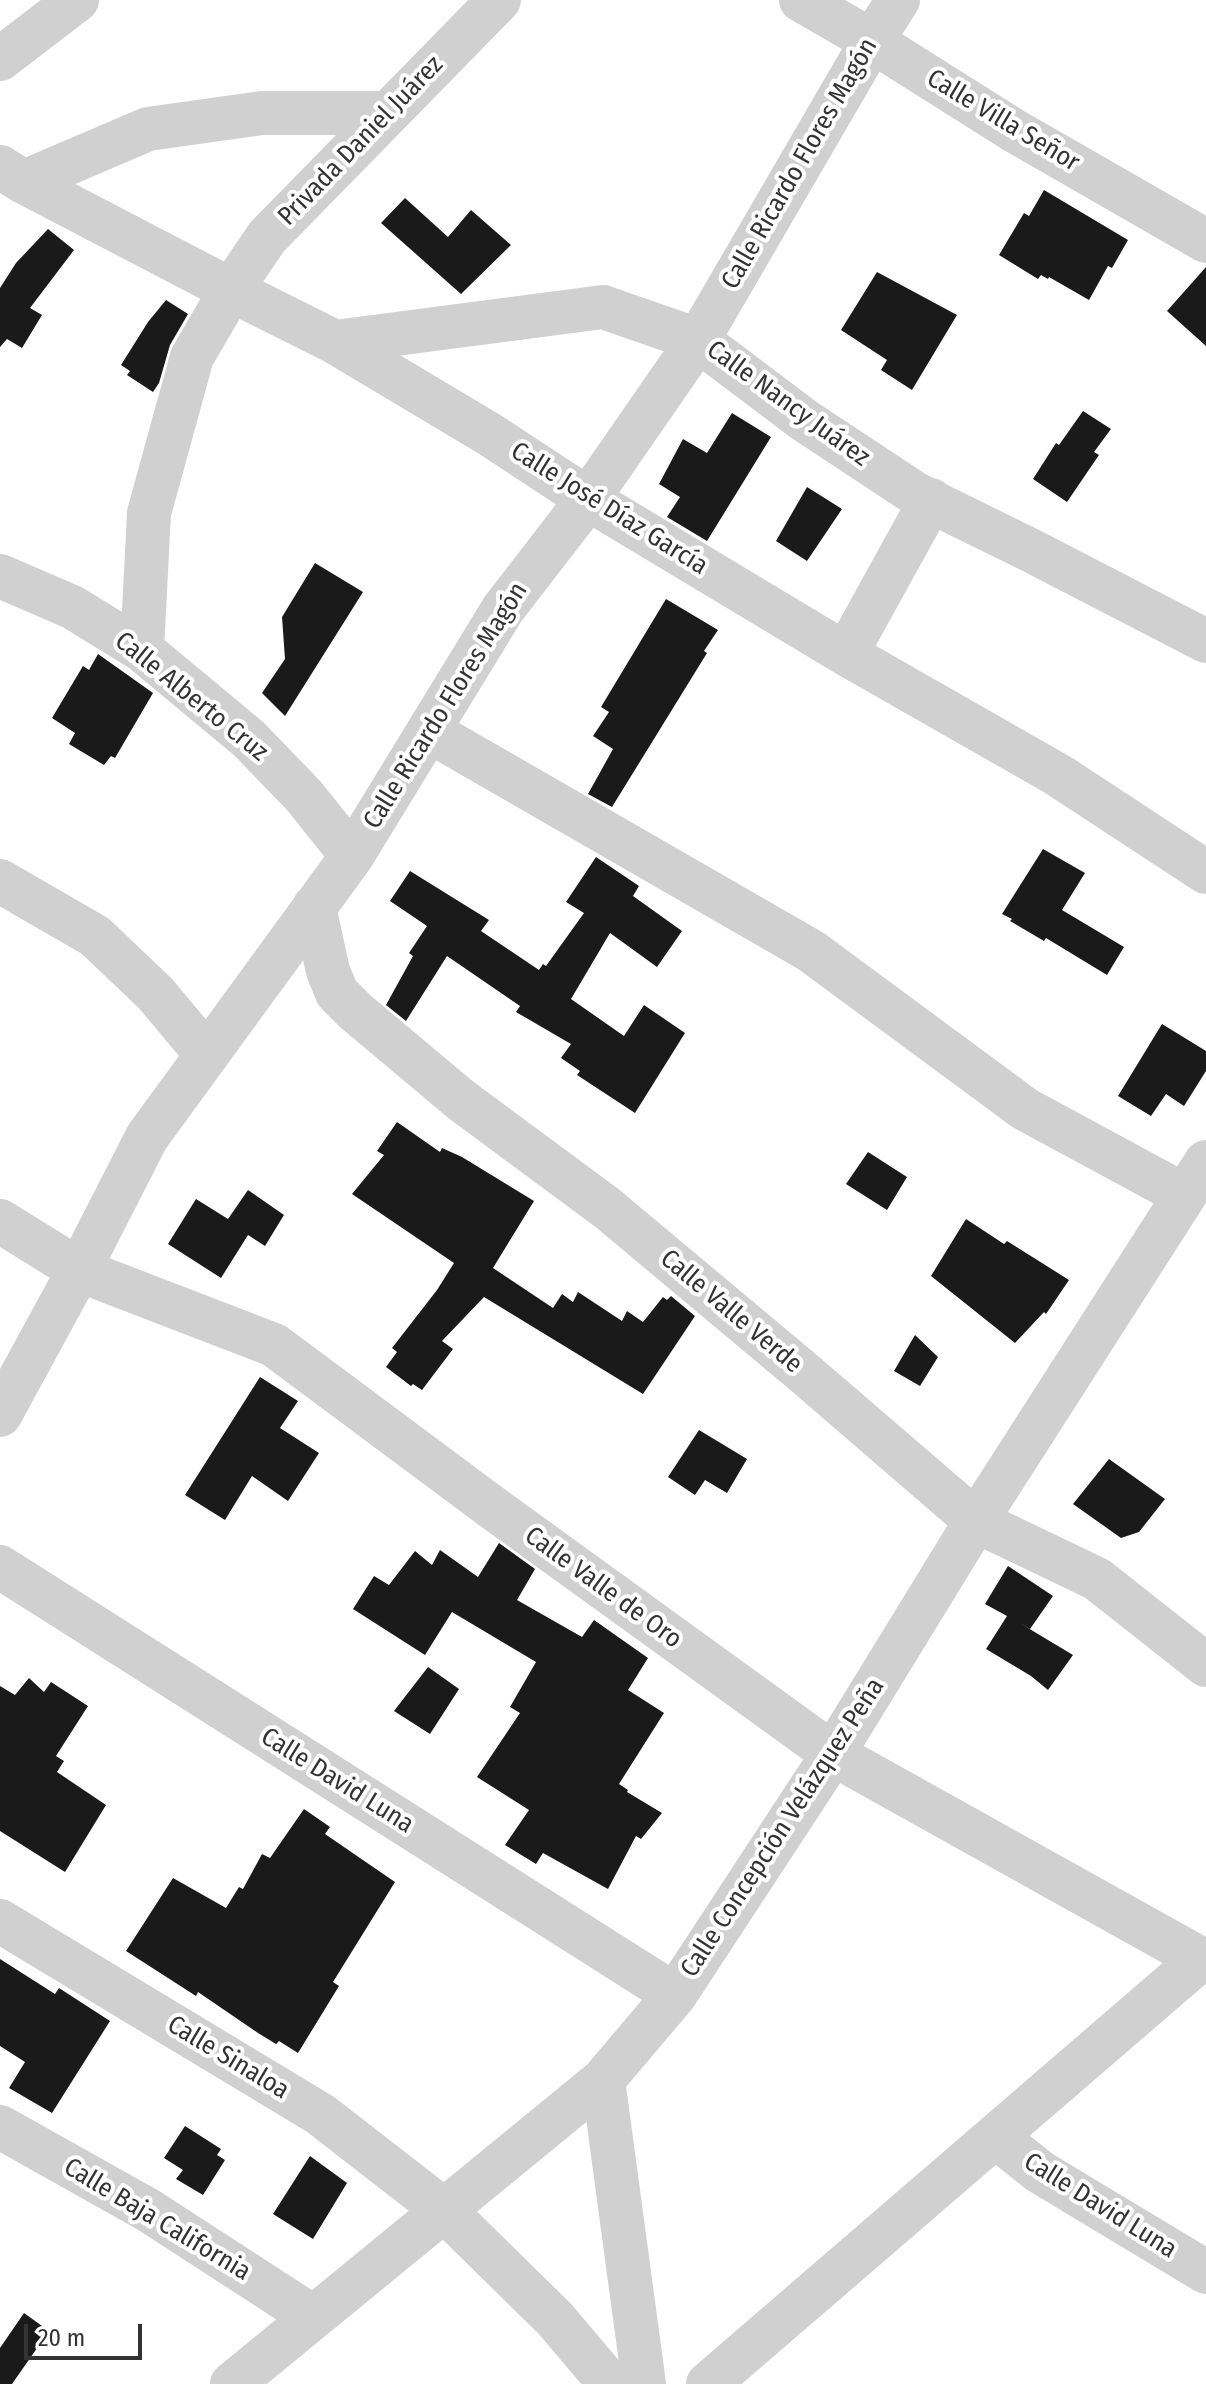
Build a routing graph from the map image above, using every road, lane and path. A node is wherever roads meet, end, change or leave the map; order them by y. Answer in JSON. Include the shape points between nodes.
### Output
{"nodes":[{"id":1,"x":77,"y":0,"type":"edge"},
{"id":2,"x":499,"y":0,"type":"edge"},
{"id":3,"x":801,"y":0,"type":"edge"},
{"id":4,"x":898,"y":0,"type":"edge"},
{"id":5,"x":872,"y":41,"type":"junction"},
{"id":6,"x":0,"y":59,"type":"edge"},
{"id":7,"x":388,"y":113,"type":"junction"},
{"id":8,"x":12,"y":175,"type":"edge"},
{"id":9,"x":1206,"y":241,"type":"edge"},
{"id":10,"x":231,"y":290,"type":"junction"},
{"id":11,"x":698,"y":340,"type":"junction"},
{"id":12,"x":335,"y":342,"type":"junction"},
{"id":13,"x":588,"y":499,"type":"junction"},
{"id":14,"x":931,"y":500,"type":"junction"},
{"id":15,"x":0,"y":576,"type":"edge"},
{"id":16,"x":1206,"y":641,"type":"edge"},
{"id":17,"x":142,"y":650,"type":"junction"},
{"id":18,"x":846,"y":654,"type":"junction"},
{"id":19,"x":429,"y":731,"type":"junction"},
{"id":20,"x":352,"y":856,"type":"junction"},
{"id":21,"x":1206,"y":872,"type":"edge"},
{"id":22,"x":0,"y":881,"type":"edge"},
{"id":23,"x":314,"y":907,"type":"junction"},
{"id":24,"x":207,"y":1055,"type":"junction"},
{"id":25,"x":1195,"y":1179,"type":"edge"},
{"id":26,"x":0,"y":1221,"type":"edge"},
{"id":27,"x":79,"y":1270,"type":"junction"},
{"id":28,"x":0,"y":1415,"type":"edge"},
{"id":29,"x":976,"y":1521,"type":"junction"},
{"id":30,"x":0,"y":1567,"type":"edge"},
{"id":31,"x":1206,"y":1665,"type":"edge"},
{"id":32,"x":833,"y":1754,"type":"junction"},
{"id":33,"x":0,"y":1921,"type":"edge"},
{"id":34,"x":1203,"y":1960,"type":"edge"},
{"id":35,"x":675,"y":1995,"type":"junction"},
{"id":36,"x":603,"y":2080,"type":"junction"},
{"id":37,"x":0,"y":2127,"type":"edge"},
{"id":38,"x":996,"y":2137,"type":"junction"},
{"id":39,"x":445,"y":2211,"type":"junction"},
{"id":40,"x":1206,"y":2272,"type":"edge"},
{"id":41,"x":313,"y":2317,"type":"junction"},
{"id":42,"x":232,"y":2384,"type":"edge"},
{"id":43,"x":610,"y":2384,"type":"edge"},
{"id":44,"x":644,"y":2384,"type":"edge"},
{"id":45,"x":708,"y":2384,"type":"edge"}],
"edges":[{"from":1,"to":6,"type":"street"},
{"from":2,"to":7,"type":"street","name":"Privada Daniel Juárez"},
{"from":3,"to":5,"type":"street","name":"Calle Villa Señor"},
{"from":4,"to":5,"type":"street","name":"Calle Ricardo Flores Magón"},
{"from":5,"to":9,"type":"street","name":"Calle Villa Señor"},
{"from":5,"to":11,"type":"street","name":"Calle Ricardo Flores Magón"},
{"from":7,"to":8,"type":"street","via":[[262,113],[148,129]]},
{"from":7,"to":10,"type":"street","name":"Privada Daniel Juárez","via":[[267,237]]},
{"from":8,"to":10,"type":"street","name":"Calle José Díaz García"},
{"from":10,"to":12,"type":"street","name":"Calle José Díaz García"},
{"from":10,"to":17,"type":"street","name":"Privada Daniel Juárez","via":[[192,357],[149,513]]},
{"from":11,"to":12,"type":"street","name":"Calle Nancy Juárez","via":[[603,307]]},
{"from":11,"to":13,"type":"street","name":"Calle Ricardo Flores Magón"},
{"from":11,"to":14,"type":"street","name":"Calle Nancy Juárez","via":[[804,420]]},
{"from":12,"to":13,"type":"street","name":"Calle José Díaz García"},
{"from":13,"to":18,"type":"street","name":"Calle José Díaz García"},
{"from":13,"to":19,"type":"street","name":"Calle Ricardo Flores Magón","via":[[503,609]]},
{"from":14,"to":16,"type":"street","name":"Calle Nancy Juárez"},
{"from":14,"to":18,"type":"street"},
{"from":15,"to":17,"type":"street","name":"Calle Alberto Cruz","via":[[72,607]]},
{"from":17,"to":20,"type":"street","name":"Calle Alberto Cruz","via":[[249,739]]},
{"from":18,"to":21,"type":"street","name":"Calle José Díaz García","via":[[1058,775]]},
{"from":19,"to":20,"type":"street","name":"Calle Ricardo Flores Magón"},
{"from":19,"to":25,"type":"street","via":[[811,951],[1025,1109]]},
{"from":20,"to":23,"type":"street","name":"Calle Ricardo Flores Magón"},
{"from":22,"to":24,"type":"street","via":[[95,936],[155,993]]},
{"from":23,"to":24,"type":"street","name":"Calle Ricardo Flores Magón"},
{"from":23,"to":29,"type":"street","name":"Calle Valle Verde","via":[[328,971],[337,993],[355,1011],[461,1100],[607,1208]]},
{"from":24,"to":27,"type":"street","name":"Calle Ricardo Flores Magón","via":[[147,1137]]},
{"from":25,"to":29,"type":"street","name":"Calle Concepción Velázquez Peña"},
{"from":26,"to":27,"type":"street","name":"Calle Valle de Oro"},
{"from":27,"to":28,"type":"street","name":"Calle Ricardo Flores Magón"},
{"from":27,"to":32,"type":"street","name":"Calle Valle de Oro","via":[[274,1345]]},
{"from":29,"to":31,"type":"street","name":"Calle Valle Verde","via":[[1097,1579]]},
{"from":29,"to":32,"type":"street","name":"Calle Concepción Velázquez Peña"},
{"from":30,"to":35,"type":"street","name":"Calle David Luna"},
{"from":32,"to":34,"type":"street","name":"Calle Valle de Oro"},
{"from":32,"to":35,"type":"street","name":"Calle Concepción Velázquez Peña"},
{"from":33,"to":39,"type":"street","name":"Calle Sinaloa","via":[[320,2114]]},
{"from":34,"to":38,"type":"street"},
{"from":35,"to":36,"type":"street","name":"Calle Concepción Velázquez Peña"},
{"from":36,"to":39,"type":"street","name":"Calle Concepción Velázquez Peña"},
{"from":36,"to":44,"type":"street"},
{"from":37,"to":41,"type":"street","name":"Calle Baja California","via":[[148,2210]]},
{"from":38,"to":40,"type":"street","name":"Calle David Luna","via":[[1040,2172]]},
{"from":38,"to":45,"type":"street"},
{"from":39,"to":41,"type":"street","name":"Calle Concepción Velázquez Peña"},
{"from":39,"to":43,"type":"street","name":"Calle Sinaloa","via":[[555,2319]]},
{"from":41,"to":42,"type":"street","name":"Calle Concepción Velázquez Peña"}]}
